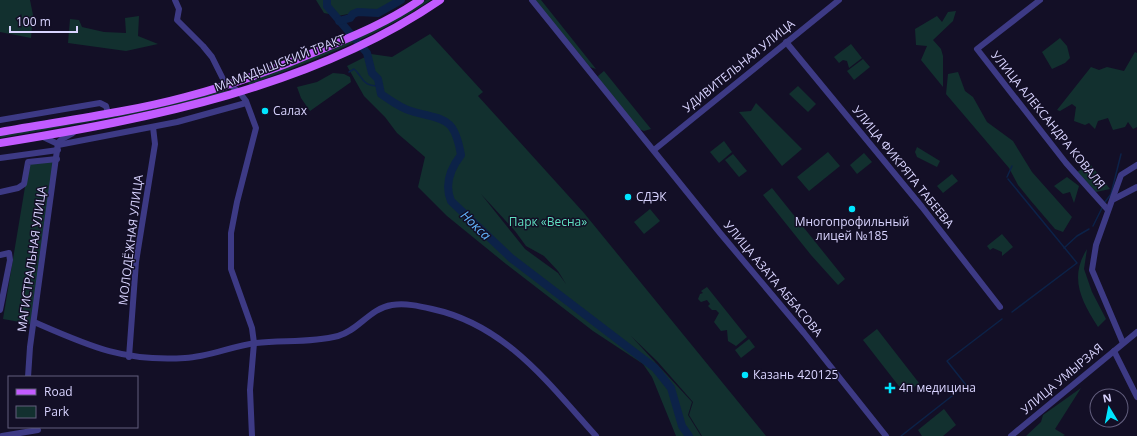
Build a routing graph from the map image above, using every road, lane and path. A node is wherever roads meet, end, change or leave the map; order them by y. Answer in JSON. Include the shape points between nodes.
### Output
{"nodes":[{"id":1,"x":175,"y":0,"type":"edge"},
{"id":2,"x":420,"y":0,"type":"edge"},
{"id":3,"x":440,"y":0,"type":"edge"},
{"id":4,"x":532,"y":0,"type":"edge"},
{"id":5,"x":839,"y":0,"type":"edge"},
{"id":6,"x":1040,"y":0,"type":"edge"},
{"id":7,"x":786,"y":42,"type":"junction"},
{"id":8,"x":229,"y":85,"type":"junction"},
{"id":9,"x":240,"y":93,"type":"junction"},
{"id":10,"x":246,"y":103,"type":"junction"},
{"id":11,"x":108,"y":113,"type":"junction"},
{"id":12,"x":0,"y":120,"type":"edge"},
{"id":13,"x":153,"y":127,"type":"junction"},
{"id":14,"x":76,"y":130,"type":"junction"},
{"id":15,"x":0,"y":132,"type":"edge"},
{"id":16,"x":41,"y":136,"type":"junction"},
{"id":17,"x":0,"y":143,"type":"edge"},
{"id":18,"x":58,"y":146,"type":"junction"},
{"id":19,"x":654,"y":150,"type":"junction"},
{"id":20,"x":0,"y":158,"type":"edge"},
{"id":21,"x":57,"y":159,"type":"junction"},
{"id":22,"x":1137,"y":165,"type":"edge"},
{"id":23,"x":1137,"y":187,"type":"edge"},
{"id":24,"x":0,"y":192,"type":"edge"},
{"id":25,"x":1114,"y":199,"type":"junction"},
{"id":26,"x":1108,"y":210,"type":"junction"},
{"id":27,"x":0,"y":255,"type":"edge"},
{"id":28,"x":1000,"y":307,"type":"dead end"},
{"id":29,"x":0,"y":310,"type":"edge"},
{"id":30,"x":34,"y":322,"type":"junction"},
{"id":31,"x":1137,"y":332,"type":"edge"},
{"id":32,"x":1125,"y":341,"type":"junction"},
{"id":33,"x":254,"y":343,"type":"junction"},
{"id":34,"x":1114,"y":351,"type":"junction"},
{"id":35,"x":129,"y":357,"type":"junction"},
{"id":36,"x":28,"y":376,"type":"edge"},
{"id":37,"x":1137,"y":397,"type":"edge"},
{"id":38,"x":38,"y":428,"type":"edge"},
{"id":39,"x":2,"y":436,"type":"edge"},
{"id":40,"x":41,"y":436,"type":"edge"},
{"id":41,"x":252,"y":436,"type":"edge"},
{"id":42,"x":596,"y":436,"type":"edge"},
{"id":43,"x":886,"y":436,"type":"edge"},
{"id":44,"x":1011,"y":436,"type":"edge"}],
"edges":[{"from":1,"to":8,"type":"street","via":[[179,9],[177,20],[203,46]]},
{"from":2,"to":8,"type":"main road","name":"МАМАДЫШСКИЙ ТРАКТ","via":[[371,28],[280,67]]},
{"from":3,"to":9,"type":"main road","name":"МАМАДЫШСКИЙ ТРАКТ","via":[[339,55]]},
{"from":4,"to":19,"type":"street","name":"УЛИЦА АЗАТА АББАСОВА"},
{"from":5,"to":7,"type":"street","name":"УДИВИТЕЛЬНАЯ УЛИЦА"},
{"from":6,"to":26,"type":"street","name":"УЛИЦА АЛЕКСАНДРА КОВАЛЯ","via":[[977,49],[1066,163]]},
{"from":7,"to":19,"type":"street","name":"УДИВИТЕЛЬНАЯ УЛИЦА"},
{"from":7,"to":28,"type":"street","name":"УЛИЦА ФИКРЯТА ТАБЕЕВА","via":[[922,207]]},
{"from":8,"to":9,"type":"street"},
{"from":8,"to":11,"type":"main road","name":"МАМАДЫШСКИЙ ТРАКТ","via":[[184,98]]},
{"from":9,"to":10,"type":"street"},
{"from":9,"to":14,"type":"main road","name":"МАМАДЫШСКИЙ ТРАКТ","via":[[192,106]]},
{"from":10,"to":13,"type":"street","via":[[200,117]]},
{"from":10,"to":33,"type":"street","via":[[256,128],[231,233],[231,270],[252,328]]},
{"from":11,"to":12,"type":"street","via":[[106,106],[100,102]]},
{"from":11,"to":15,"type":"main road","name":"МАМАДЫШСКИЙ ТРАКТ"},
{"from":13,"to":18,"type":"street"},
{"from":13,"to":35,"type":"street","name":"МОЛОДЁЖНАЯ УЛИЦА","via":[[155,144],[136,262]]},
{"from":14,"to":16,"type":"main road","name":"МАМАДЫШСКИЙ ТРАКТ"},
{"from":14,"to":18,"type":"street","via":[[72,135],[63,137]]},
{"from":16,"to":17,"type":"main road","name":"МАМАДЫШСКИЙ ТРАКТ"},
{"from":16,"to":18,"type":"street"},
{"from":18,"to":20,"type":"street"},
{"from":18,"to":21,"type":"street","name":"МАГИСТРАЛЬНАЯ УЛИЦА"},
{"from":19,"to":43,"type":"street","name":"УЛИЦА АЗАТА АББАСОВА"},
{"from":21,"to":24,"type":"street","via":[[28,162],[24,184]]},
{"from":21,"to":30,"type":"street","name":"МАГИСТРАЛЬНАЯ УЛИЦА"},
{"from":22,"to":25,"type":"street","via":[[1121,175]]},
{"from":23,"to":25,"type":"street"},
{"from":25,"to":26,"type":"street"},
{"from":26,"to":32,"type":"street","via":[[1096,244],[1092,270]]},
{"from":27,"to":29,"type":"street","via":[[9,253],[10,260]]},
{"from":30,"to":35,"type":"street","via":[[94,348]]},
{"from":30,"to":36,"type":"street","name":"МАГИСТРАЛЬНАЯ УЛИЦА"},
{"from":31,"to":32,"type":"street","name":"УЛИЦА УМЫРЗАЯ"},
{"from":32,"to":34,"type":"street","name":"УЛИЦА УМЫРЗАЯ"},
{"from":33,"to":35,"type":"street","via":[[186,358]]},
{"from":33,"to":41,"type":"street","via":[[250,390]]},
{"from":33,"to":42,"type":"street","via":[[306,341],[339,336],[369,315],[391,305],[409,304],[460,316],[502,339],[535,367]]},
{"from":34,"to":37,"type":"street"},
{"from":34,"to":44,"type":"street","name":"УЛИЦА УМЫРЗАЯ"},
{"from":38,"to":39,"type":"street"},
{"from":38,"to":40,"type":"street"}]}
